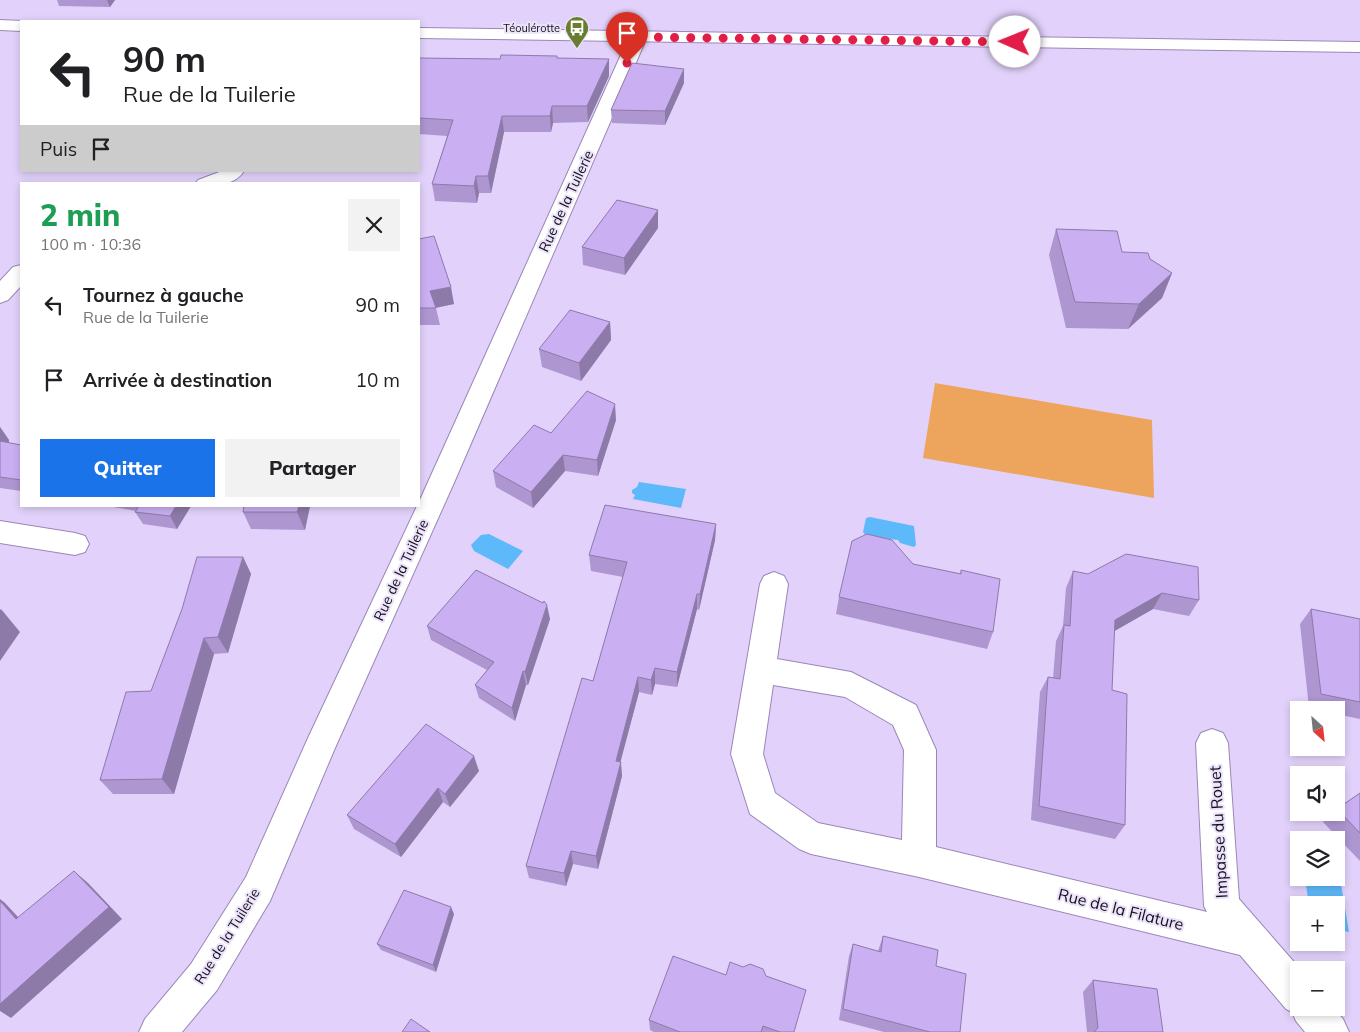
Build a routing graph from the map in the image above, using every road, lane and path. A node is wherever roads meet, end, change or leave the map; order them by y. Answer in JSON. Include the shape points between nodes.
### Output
{"nodes":[{"id":1,"x":0,"y":25,"type":"edge"},
{"id":2,"x":20,"y":26,"type":"edge"},
{"id":3,"x":420,"y":34,"type":"edge"},
{"id":4,"x":638,"y":37,"type":"junction"},
{"id":5,"x":1360,"y":48,"type":"edge"},
{"id":6,"x":233,"y":172,"type":"edge"},
{"id":7,"x":212,"y":182,"type":"edge"},
{"id":8,"x":20,"y":273,"type":"edge"},
{"id":9,"x":0,"y":295,"type":"edge"},
{"id":10,"x":0,"y":532,"type":"edge"},
{"id":11,"x":75,"y":544,"type":"dead end"},
{"id":12,"x":774,"y":584,"type":"dead end"},
{"id":13,"x":761,"y":670,"type":"junction"},
{"id":14,"x":1212,"y":743,"type":"dead end"},
{"id":15,"x":920,"y":860,"type":"junction"},
{"id":16,"x":1250,"y":940,"type":"junction"},
{"id":17,"x":1290,"y":986,"type":"edge"},
{"id":18,"x":1316,"y":1016,"type":"edge"},
{"id":19,"x":158,"y":1032,"type":"edge"},
{"id":20,"x":1330,"y":1032,"type":"edge"}],
"edges":[{"from":1,"to":2,"type":"street"},
{"from":3,"to":4,"type":"street"},
{"from":4,"to":5,"type":"street"},
{"from":4,"to":19,"type":"street","name":"Rue de la Tuilerie","via":[[258,889],[204,977]]},
{"from":6,"to":7,"type":"street"},
{"from":8,"to":9,"type":"street"},
{"from":10,"to":11,"type":"street"},
{"from":12,"to":13,"type":"street","name":"Rue de la Filature"},
{"from":13,"to":15,"type":"street","via":[[851,685],[905,715],[920,750]]},
{"from":13,"to":15,"type":"street","name":"Rue de la Filature","via":[[747,754],[762,803],[811,838]]},
{"from":14,"to":16,"type":"street","name":"Impasse du Rouet","via":[[1222,906]]},
{"from":15,"to":16,"type":"street","name":"Rue de la Filature"},
{"from":16,"to":17,"type":"street"},
{"from":18,"to":20,"type":"street"}]}
